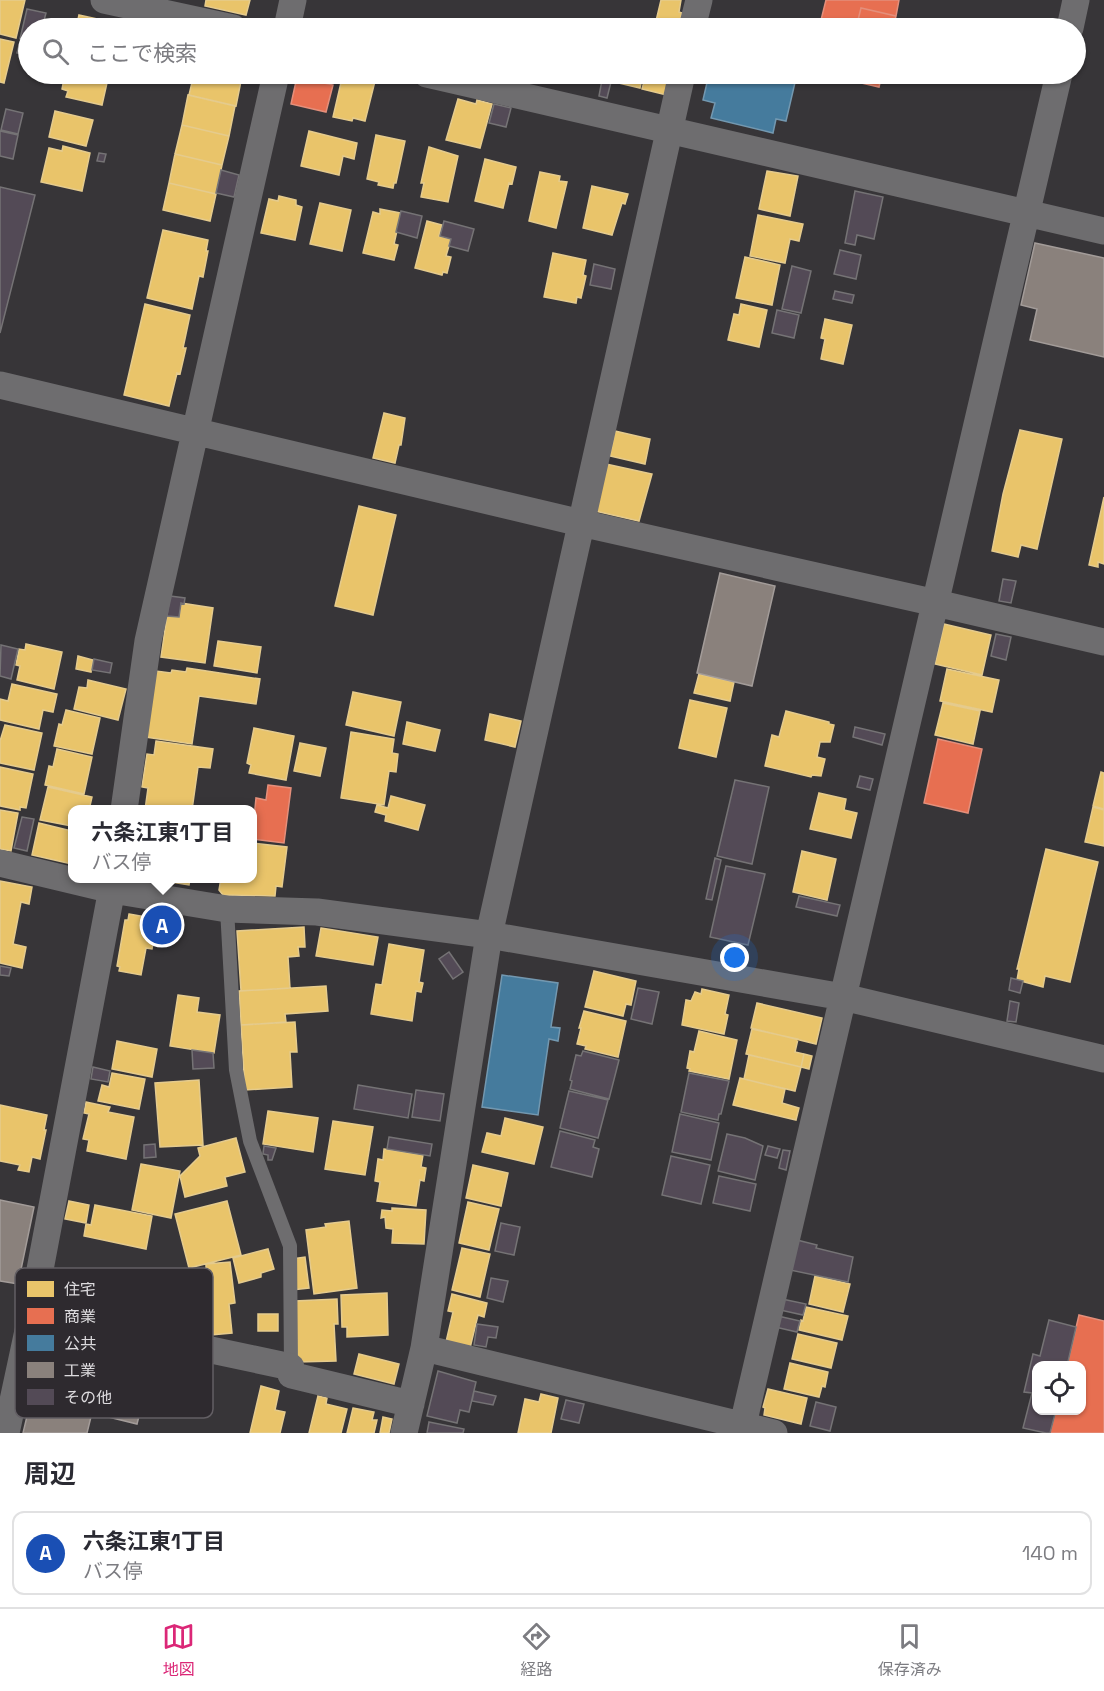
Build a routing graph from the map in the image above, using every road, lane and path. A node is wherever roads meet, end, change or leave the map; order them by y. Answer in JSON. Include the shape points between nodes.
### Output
{"nodes":[{"id":1,"x":104,"y":0,"type":"edge"},
{"id":2,"x":293,"y":0,"type":"edge"},
{"id":3,"x":699,"y":0,"type":"edge"},
{"id":4,"x":1076,"y":0,"type":"edge"},
{"id":5,"x":187,"y":18,"type":"edge"},
{"id":6,"x":289,"y":18,"type":"edge"},
{"id":7,"x":694,"y":18,"type":"edge"},
{"id":8,"x":1072,"y":18,"type":"edge"},
{"id":9,"x":274,"y":84,"type":"edge"},
{"id":10,"x":470,"y":84,"type":"edge"},
{"id":11,"x":680,"y":84,"type":"edge"},
{"id":12,"x":1057,"y":84,"type":"edge"},
{"id":13,"x":669,"y":130,"type":"junction"},
{"id":14,"x":1026,"y":213,"type":"junction"},
{"id":15,"x":1104,"y":231,"type":"edge"},
{"id":16,"x":0,"y":385,"type":"edge"},
{"id":17,"x":195,"y":431,"type":"junction"},
{"id":18,"x":581,"y":523,"type":"junction"},
{"id":19,"x":936,"y":603,"type":"junction"},
{"id":20,"x":1104,"y":642,"type":"edge"},
{"id":21,"x":125,"y":805,"type":"edge"},
{"id":22,"x":0,"y":863,"type":"edge"},
{"id":23,"x":68,"y":876,"type":"edge"},
{"id":24,"x":113,"y":884,"type":"edge"},
{"id":25,"x":226,"y":909,"type":"junction"},
{"id":26,"x":489,"y":935,"type":"junction"},
{"id":27,"x":843,"y":997,"type":"junction"},
{"id":28,"x":1104,"y":1059,"type":"edge"},
{"id":29,"x":40,"y":1268,"type":"edge"},
{"id":30,"x":424,"y":1348,"type":"junction"},
{"id":31,"x":213,"y":1350,"type":"edge"},
{"id":32,"x":291,"y":1367,"type":"junction"},
{"id":33,"x":15,"y":1391,"type":"edge"},
{"id":34,"x":411,"y":1404,"type":"junction"},
{"id":35,"x":742,"y":1429,"type":"edge"},
{"id":36,"x":6,"y":1433,"type":"edge"},
{"id":37,"x":404,"y":1433,"type":"edge"},
{"id":38,"x":774,"y":1433,"type":"edge"}],
"edges":[{"from":1,"to":5,"type":"street"},
{"from":2,"to":6,"type":"street"},
{"from":3,"to":7,"type":"street"},
{"from":4,"to":8,"type":"street"},
{"from":9,"to":17,"type":"street"},
{"from":10,"to":13,"type":"street"},
{"from":11,"to":13,"type":"street"},
{"from":12,"to":14,"type":"street"},
{"from":13,"to":14,"type":"street"},
{"from":13,"to":18,"type":"street"},
{"from":14,"to":15,"type":"street"},
{"from":14,"to":19,"type":"street"},
{"from":16,"to":17,"type":"street"},
{"from":17,"to":18,"type":"street"},
{"from":17,"to":21,"type":"street","via":[[148,641]]},
{"from":18,"to":19,"type":"street"},
{"from":18,"to":26,"type":"street"},
{"from":19,"to":20,"type":"street"},
{"from":19,"to":27,"type":"street"},
{"from":22,"to":23,"type":"street"},
{"from":24,"to":25,"type":"street"},
{"from":24,"to":29,"type":"street"},
{"from":25,"to":26,"type":"street","via":[[317,912]]},
{"from":25,"to":32,"type":"lane","via":[[236,1070],[250,1141],[291,1246]]},
{"from":26,"to":27,"type":"street"},
{"from":26,"to":30,"type":"street"},
{"from":27,"to":28,"type":"street"},
{"from":27,"to":35,"type":"street"},
{"from":30,"to":34,"type":"street"},
{"from":30,"to":35,"type":"street"},
{"from":31,"to":32,"type":"street"},
{"from":32,"to":34,"type":"street","via":[[291,1375]]},
{"from":33,"to":36,"type":"street"},
{"from":34,"to":37,"type":"street"},
{"from":35,"to":38,"type":"street"}]}
